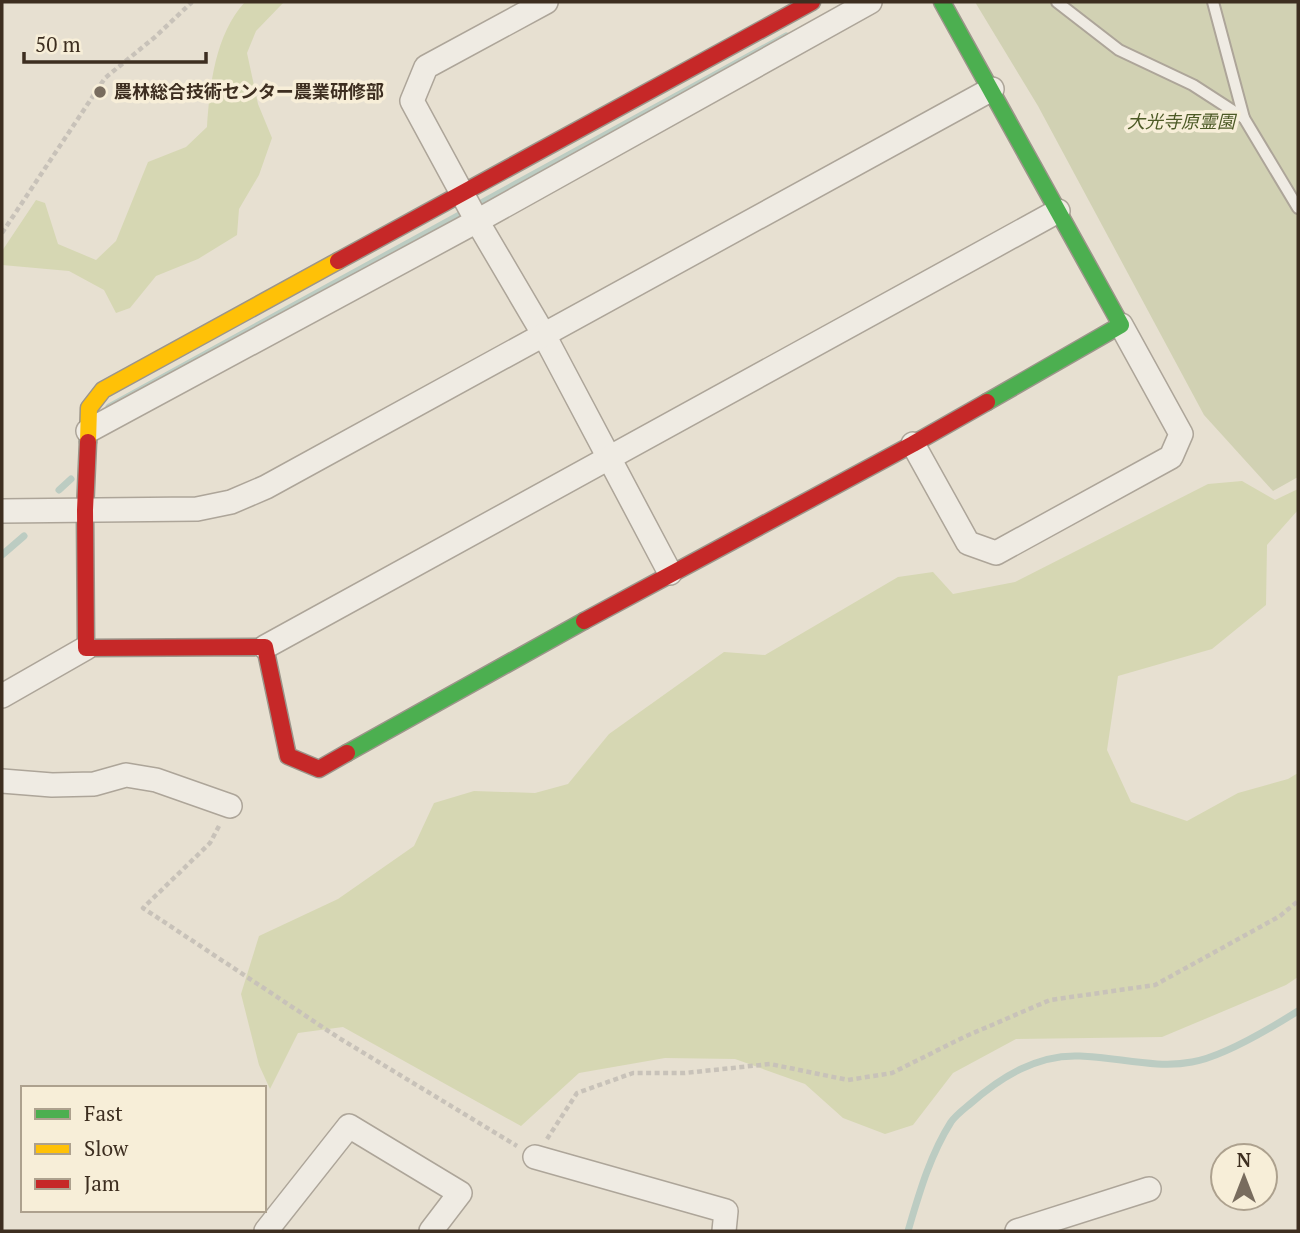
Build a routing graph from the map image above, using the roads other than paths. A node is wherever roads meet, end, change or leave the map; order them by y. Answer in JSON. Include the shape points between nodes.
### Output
{"nodes":[{"id":1,"x":546,"y":2,"type":"edge"},
{"id":2,"x":812,"y":2,"type":"edge"},
{"id":3,"x":870,"y":2,"type":"edge"},
{"id":4,"x":942,"y":2,"type":"edge"},
{"id":5,"x":1057,"y":2,"type":"edge"},
{"id":6,"x":1213,"y":2,"type":"edge"},
{"id":7,"x":992,"y":89,"type":"junction"},
{"id":8,"x":1244,"y":118,"type":"junction"},
{"id":9,"x":462,"y":194,"type":"junction"},
{"id":10,"x":1298,"y":208,"type":"edge"},
{"id":11,"x":1058,"y":211,"type":"junction"},
{"id":12,"x":477,"y":221,"type":"junction"},
{"id":13,"x":1121,"y":325,"type":"junction"},
{"id":14,"x":544,"y":335,"type":"junction"},
{"id":15,"x":88,"y":431,"type":"junction"},
{"id":16,"x":913,"y":444,"type":"junction"},
{"id":17,"x":608,"y":457,"type":"junction"},
{"id":18,"x":85,"y":510,"type":"junction"},
{"id":19,"x":2,"y":511,"type":"edge"},
{"id":20,"x":670,"y":572,"type":"junction"},
{"id":21,"x":265,"y":647,"type":"junction"},
{"id":22,"x":86,"y":648,"type":"junction"},
{"id":23,"x":2,"y":696,"type":"edge"},
{"id":24,"x":2,"y":781,"type":"edge"},
{"id":25,"x":230,"y":806,"type":"road end"},
{"id":26,"x":535,"y":1157,"type":"road end"},
{"id":27,"x":1149,"y":1189,"type":"dead end"},
{"id":28,"x":266,"y":1231,"type":"edge"},
{"id":29,"x":431,"y":1231,"type":"edge"},
{"id":30,"x":724,"y":1231,"type":"edge"},
{"id":31,"x":1017,"y":1231,"type":"edge"}],
"edges":[{"from":1,"to":9,"type":"street","via":[[426,67],[412,101]]},
{"from":2,"to":9,"type":"street"},
{"from":3,"to":12,"type":"street"},
{"from":4,"to":7,"type":"street"},
{"from":5,"to":8,"type":"lane","via":[[1119,51],[1193,85]]},
{"from":6,"to":8,"type":"lane"},
{"from":7,"to":11,"type":"street"},
{"from":7,"to":14,"type":"street"},
{"from":8,"to":10,"type":"lane"},
{"from":9,"to":12,"type":"street"},
{"from":9,"to":15,"type":"street","via":[[103,390],[89,408]]},
{"from":11,"to":13,"type":"street"},
{"from":11,"to":17,"type":"street"},
{"from":12,"to":14,"type":"street"},
{"from":12,"to":15,"type":"street"},
{"from":13,"to":16,"type":"street"},
{"from":13,"to":16,"type":"street","via":[[1181,434],[1171,457],[996,553],[968,543]]},
{"from":14,"to":17,"type":"street"},
{"from":14,"to":18,"type":"street","via":[[231,502],[197,509]]},
{"from":15,"to":18,"type":"street"},
{"from":16,"to":20,"type":"street"},
{"from":17,"to":20,"type":"street"},
{"from":17,"to":21,"type":"street"},
{"from":18,"to":19,"type":"street"},
{"from":18,"to":22,"type":"street"},
{"from":20,"to":21,"type":"street","via":[[319,769],[288,756]]},
{"from":21,"to":22,"type":"street"},
{"from":22,"to":23,"type":"street"},
{"from":24,"to":25,"type":"street","via":[[94,784],[126,775],[156,780]]},
{"from":26,"to":30,"type":"street","via":[[726,1211]]},
{"from":27,"to":31,"type":"street"},
{"from":28,"to":29,"type":"street","via":[[349,1126],[460,1194]]}]}
